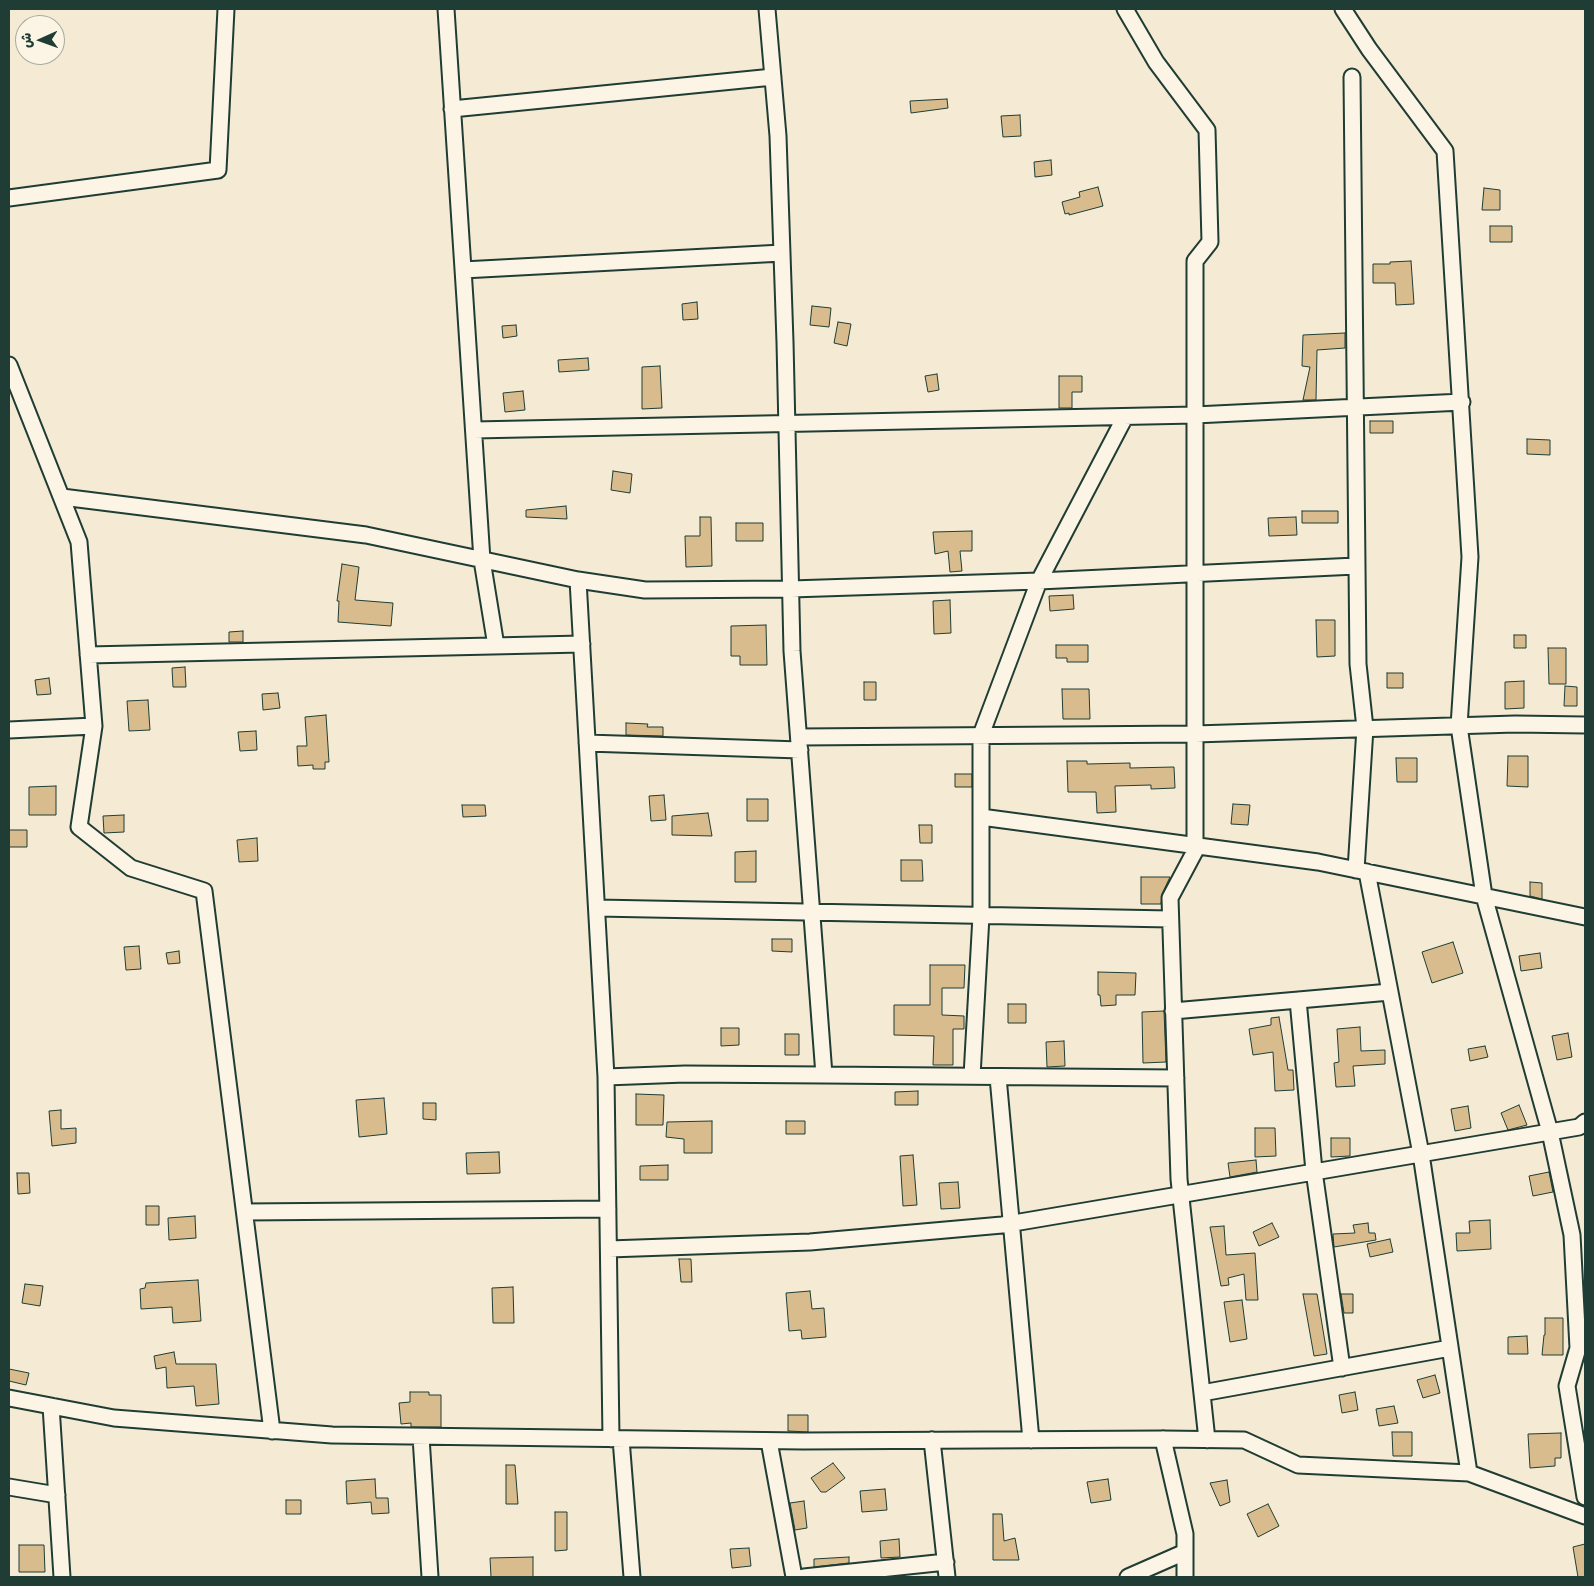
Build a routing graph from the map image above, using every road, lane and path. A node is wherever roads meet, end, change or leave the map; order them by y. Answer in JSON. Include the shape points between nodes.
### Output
{"nodes":[{"id":1,"x":226,"y":9,"type":"edge"},
{"id":2,"x":446,"y":9,"type":"edge"},
{"id":3,"x":767,"y":9,"type":"edge"},
{"id":4,"x":1125,"y":9,"type":"edge"},
{"id":5,"x":1343,"y":9,"type":"edge"},
{"id":6,"x":773,"y":77,"type":"junction"},
{"id":7,"x":1352,"y":77,"type":"dead end"},
{"id":8,"x":452,"y":110,"type":"junction"},
{"id":9,"x":9,"y":198,"type":"edge"},
{"id":10,"x":782,"y":253,"type":"junction"},
{"id":11,"x":463,"y":270,"type":"junction"},
{"id":12,"x":9,"y":365,"type":"edge"},
{"id":13,"x":1462,"y":402,"type":"junction"},
{"id":14,"x":1355,"y":407,"type":"junction"},
{"id":15,"x":1195,"y":415,"type":"junction"},
{"id":16,"x":1125,"y":416,"type":"junction"},
{"id":17,"x":787,"y":423,"type":"junction"},
{"id":18,"x":474,"y":430,"type":"junction"},
{"id":19,"x":62,"y":497,"type":"junction"},
{"id":20,"x":482,"y":560,"type":"junction"},
{"id":21,"x":1356,"y":566,"type":"junction"},
{"id":22,"x":1195,"y":574,"type":"junction"},
{"id":23,"x":578,"y":580,"type":"junction"},
{"id":24,"x":1039,"y":581,"type":"junction"},
{"id":25,"x":791,"y":589,"type":"junction"},
{"id":26,"x":582,"y":644,"type":"junction"},
{"id":27,"x":496,"y":646,"type":"junction"},
{"id":28,"x":88,"y":656,"type":"junction"},
{"id":29,"x":1585,"y":725,"type":"edge"},
{"id":30,"x":94,"y":726,"type":"junction"},
{"id":31,"x":1459,"y":726,"type":"junction"},
{"id":32,"x":1365,"y":728,"type":"junction"},
{"id":33,"x":9,"y":730,"type":"edge"},
{"id":34,"x":1195,"y":734,"type":"junction"},
{"id":35,"x":981,"y":735,"type":"junction"},
{"id":36,"x":587,"y":743,"type":"junction"},
{"id":37,"x":799,"y":743,"type":"junction"},
{"id":38,"x":981,"y":817,"type":"junction"},
{"id":39,"x":1195,"y":846,"type":"junction"},
{"id":40,"x":1361,"y":871,"type":"junction"},
{"id":41,"x":1484,"y":896,"type":"junction"},
{"id":42,"x":597,"y":908,"type":"junction"},
{"id":43,"x":812,"y":912,"type":"junction"},
{"id":44,"x":981,"y":916,"type":"junction"},
{"id":45,"x":1585,"y":916,"type":"edge"},
{"id":46,"x":1170,"y":919,"type":"junction"},
{"id":47,"x":1390,"y":992,"type":"junction"},
{"id":48,"x":1298,"y":1000,"type":"junction"},
{"id":49,"x":1173,"y":1011,"type":"junction"},
{"id":50,"x":824,"y":1075,"type":"junction"},
{"id":51,"x":972,"y":1076,"type":"junction"},
{"id":52,"x":998,"y":1076,"type":"junction"},
{"id":53,"x":606,"y":1077,"type":"junction"},
{"id":54,"x":1176,"y":1078,"type":"junction"},
{"id":55,"x":1585,"y":1122,"type":"edge"},
{"id":56,"x":1550,"y":1132,"type":"junction"},
{"id":57,"x":1422,"y":1154,"type":"junction"},
{"id":58,"x":1314,"y":1172,"type":"junction"},
{"id":59,"x":1180,"y":1194,"type":"junction"},
{"id":60,"x":608,"y":1209,"type":"junction"},
{"id":61,"x":245,"y":1212,"type":"junction"},
{"id":62,"x":1011,"y":1223,"type":"junction"},
{"id":63,"x":609,"y":1249,"type":"junction"},
{"id":64,"x":1450,"y":1348,"type":"junction"},
{"id":65,"x":1342,"y":1368,"type":"junction"},
{"id":66,"x":1202,"y":1393,"type":"junction"},
{"id":67,"x":9,"y":1398,"type":"edge"},
{"id":68,"x":51,"y":1406,"type":"junction"},
{"id":69,"x":272,"y":1431,"type":"junction"},
{"id":70,"x":421,"y":1437,"type":"junction"},
{"id":71,"x":616,"y":1439,"type":"junction"},
{"id":72,"x":1163,"y":1439,"type":"junction"},
{"id":73,"x":769,"y":1440,"type":"junction"},
{"id":74,"x":932,"y":1440,"type":"junction"},
{"id":75,"x":1031,"y":1440,"type":"junction"},
{"id":76,"x":1207,"y":1440,"type":"junction"},
{"id":77,"x":1469,"y":1473,"type":"junction"},
{"id":78,"x":9,"y":1487,"type":"edge"},
{"id":79,"x":57,"y":1495,"type":"junction"},
{"id":80,"x":1585,"y":1497,"type":"edge"},
{"id":81,"x":1585,"y":1516,"type":"edge"},
{"id":82,"x":1185,"y":1552,"type":"junction"},
{"id":83,"x":946,"y":1570,"type":"edge"},
{"id":84,"x":62,"y":1577,"type":"edge"},
{"id":85,"x":430,"y":1577,"type":"edge"},
{"id":86,"x":632,"y":1577,"type":"edge"},
{"id":87,"x":794,"y":1577,"type":"edge"},
{"id":88,"x":804,"y":1577,"type":"edge"},
{"id":89,"x":1128,"y":1577,"type":"edge"},
{"id":90,"x":1185,"y":1577,"type":"edge"}],
"edges":[{"from":1,"to":9,"type":"street","via":[[218,170]]},
{"from":2,"to":8,"type":"street"},
{"from":3,"to":6,"type":"street"},
{"from":4,"to":15,"type":"street","via":[[1156,62],[1207,130],[1210,242],[1195,261]]},
{"from":5,"to":13,"type":"street","via":[[1444,151]]},
{"from":6,"to":8,"type":"street"},
{"from":6,"to":10,"type":"street"},
{"from":7,"to":14,"type":"street"},
{"from":8,"to":11,"type":"street"},
{"from":10,"to":11,"type":"street"},
{"from":10,"to":17,"type":"street"},
{"from":11,"to":18,"type":"street"},
{"from":12,"to":19,"type":"street"},
{"from":13,"to":14,"type":"street"},
{"from":13,"to":31,"type":"street","via":[[1470,557]]},
{"from":14,"to":15,"type":"street"},
{"from":14,"to":21,"type":"street"},
{"from":15,"to":16,"type":"street"},
{"from":15,"to":22,"type":"street"},
{"from":16,"to":17,"type":"street"},
{"from":16,"to":24,"type":"street"},
{"from":17,"to":18,"type":"street"},
{"from":17,"to":25,"type":"street"},
{"from":18,"to":20,"type":"street"},
{"from":19,"to":20,"type":"street","via":[[366,535]]},
{"from":19,"to":28,"type":"street","via":[[80,542]]},
{"from":20,"to":23,"type":"street"},
{"from":20,"to":27,"type":"street"},
{"from":21,"to":22,"type":"street"},
{"from":21,"to":32,"type":"street","via":[[1358,664]]},
{"from":22,"to":24,"type":"street"},
{"from":22,"to":34,"type":"street"},
{"from":23,"to":25,"type":"street","via":[[646,590]]},
{"from":23,"to":26,"type":"street"},
{"from":24,"to":25,"type":"street"},
{"from":24,"to":35,"type":"street"},
{"from":25,"to":37,"type":"street"},
{"from":26,"to":27,"type":"street"},
{"from":26,"to":36,"type":"street"},
{"from":27,"to":28,"type":"street"},
{"from":28,"to":30,"type":"street"},
{"from":29,"to":31,"type":"street"},
{"from":30,"to":33,"type":"street"},
{"from":30,"to":61,"type":"street","via":[[79,827],[130,868],[204,891]]},
{"from":31,"to":32,"type":"street"},
{"from":31,"to":41,"type":"street"},
{"from":32,"to":34,"type":"street"},
{"from":32,"to":40,"type":"street"},
{"from":34,"to":35,"type":"street"},
{"from":34,"to":39,"type":"street"},
{"from":35,"to":37,"type":"street"},
{"from":35,"to":38,"type":"street"},
{"from":36,"to":37,"type":"street"},
{"from":36,"to":42,"type":"street"},
{"from":37,"to":43,"type":"street"},
{"from":38,"to":39,"type":"street"},
{"from":38,"to":44,"type":"street"},
{"from":39,"to":40,"type":"street"},
{"from":39,"to":46,"type":"street","via":[[1170,898]]},
{"from":40,"to":41,"type":"street"},
{"from":40,"to":47,"type":"street"},
{"from":41,"to":45,"type":"street"},
{"from":41,"to":56,"type":"street"},
{"from":42,"to":43,"type":"street"},
{"from":42,"to":53,"type":"street"},
{"from":43,"to":44,"type":"street"},
{"from":43,"to":50,"type":"street"},
{"from":44,"to":46,"type":"street"},
{"from":44,"to":51,"type":"street"},
{"from":46,"to":49,"type":"street"},
{"from":47,"to":48,"type":"street"},
{"from":47,"to":57,"type":"street"},
{"from":48,"to":49,"type":"street"},
{"from":48,"to":58,"type":"street"},
{"from":49,"to":54,"type":"street"},
{"from":50,"to":51,"type":"street"},
{"from":50,"to":53,"type":"street"},
{"from":51,"to":52,"type":"street"},
{"from":52,"to":54,"type":"street"},
{"from":52,"to":62,"type":"street"},
{"from":53,"to":60,"type":"street"},
{"from":54,"to":59,"type":"street"},
{"from":55,"to":56,"type":"street","via":[[1579,1127]]},
{"from":56,"to":57,"type":"street"},
{"from":56,"to":80,"type":"street","via":[[1572,1235],[1578,1348],[1567,1386]]},
{"from":57,"to":58,"type":"street"},
{"from":57,"to":64,"type":"street"},
{"from":58,"to":59,"type":"street"},
{"from":58,"to":65,"type":"street"},
{"from":59,"to":62,"type":"street"},
{"from":59,"to":66,"type":"street"},
{"from":60,"to":61,"type":"street"},
{"from":60,"to":63,"type":"street"},
{"from":61,"to":69,"type":"street"},
{"from":62,"to":63,"type":"street","via":[[810,1242]]},
{"from":62,"to":75,"type":"street"},
{"from":63,"to":71,"type":"street"},
{"from":64,"to":65,"type":"street"},
{"from":64,"to":77,"type":"street"},
{"from":65,"to":66,"type":"street"},
{"from":66,"to":76,"type":"street"},
{"from":67,"to":68,"type":"street"},
{"from":68,"to":69,"type":"street","via":[[114,1418]]},
{"from":68,"to":79,"type":"street"},
{"from":69,"to":70,"type":"street"},
{"from":70,"to":71,"type":"street"},
{"from":70,"to":85,"type":"street"},
{"from":71,"to":73,"type":"street"},
{"from":71,"to":86,"type":"street"},
{"from":72,"to":75,"type":"street"},
{"from":72,"to":76,"type":"street"},
{"from":72,"to":82,"type":"street","via":[[1185,1534]]},
{"from":73,"to":74,"type":"street"},
{"from":73,"to":87,"type":"street"},
{"from":74,"to":75,"type":"street"},
{"from":74,"to":83,"type":"street"},
{"from":76,"to":77,"type":"street","via":[[1244,1440],[1298,1465]]},
{"from":77,"to":81,"type":"street"},
{"from":78,"to":79,"type":"street"},
{"from":79,"to":84,"type":"street"},
{"from":82,"to":89,"type":"street"},
{"from":82,"to":90,"type":"street"},
{"from":83,"to":88,"type":"street"}]}
